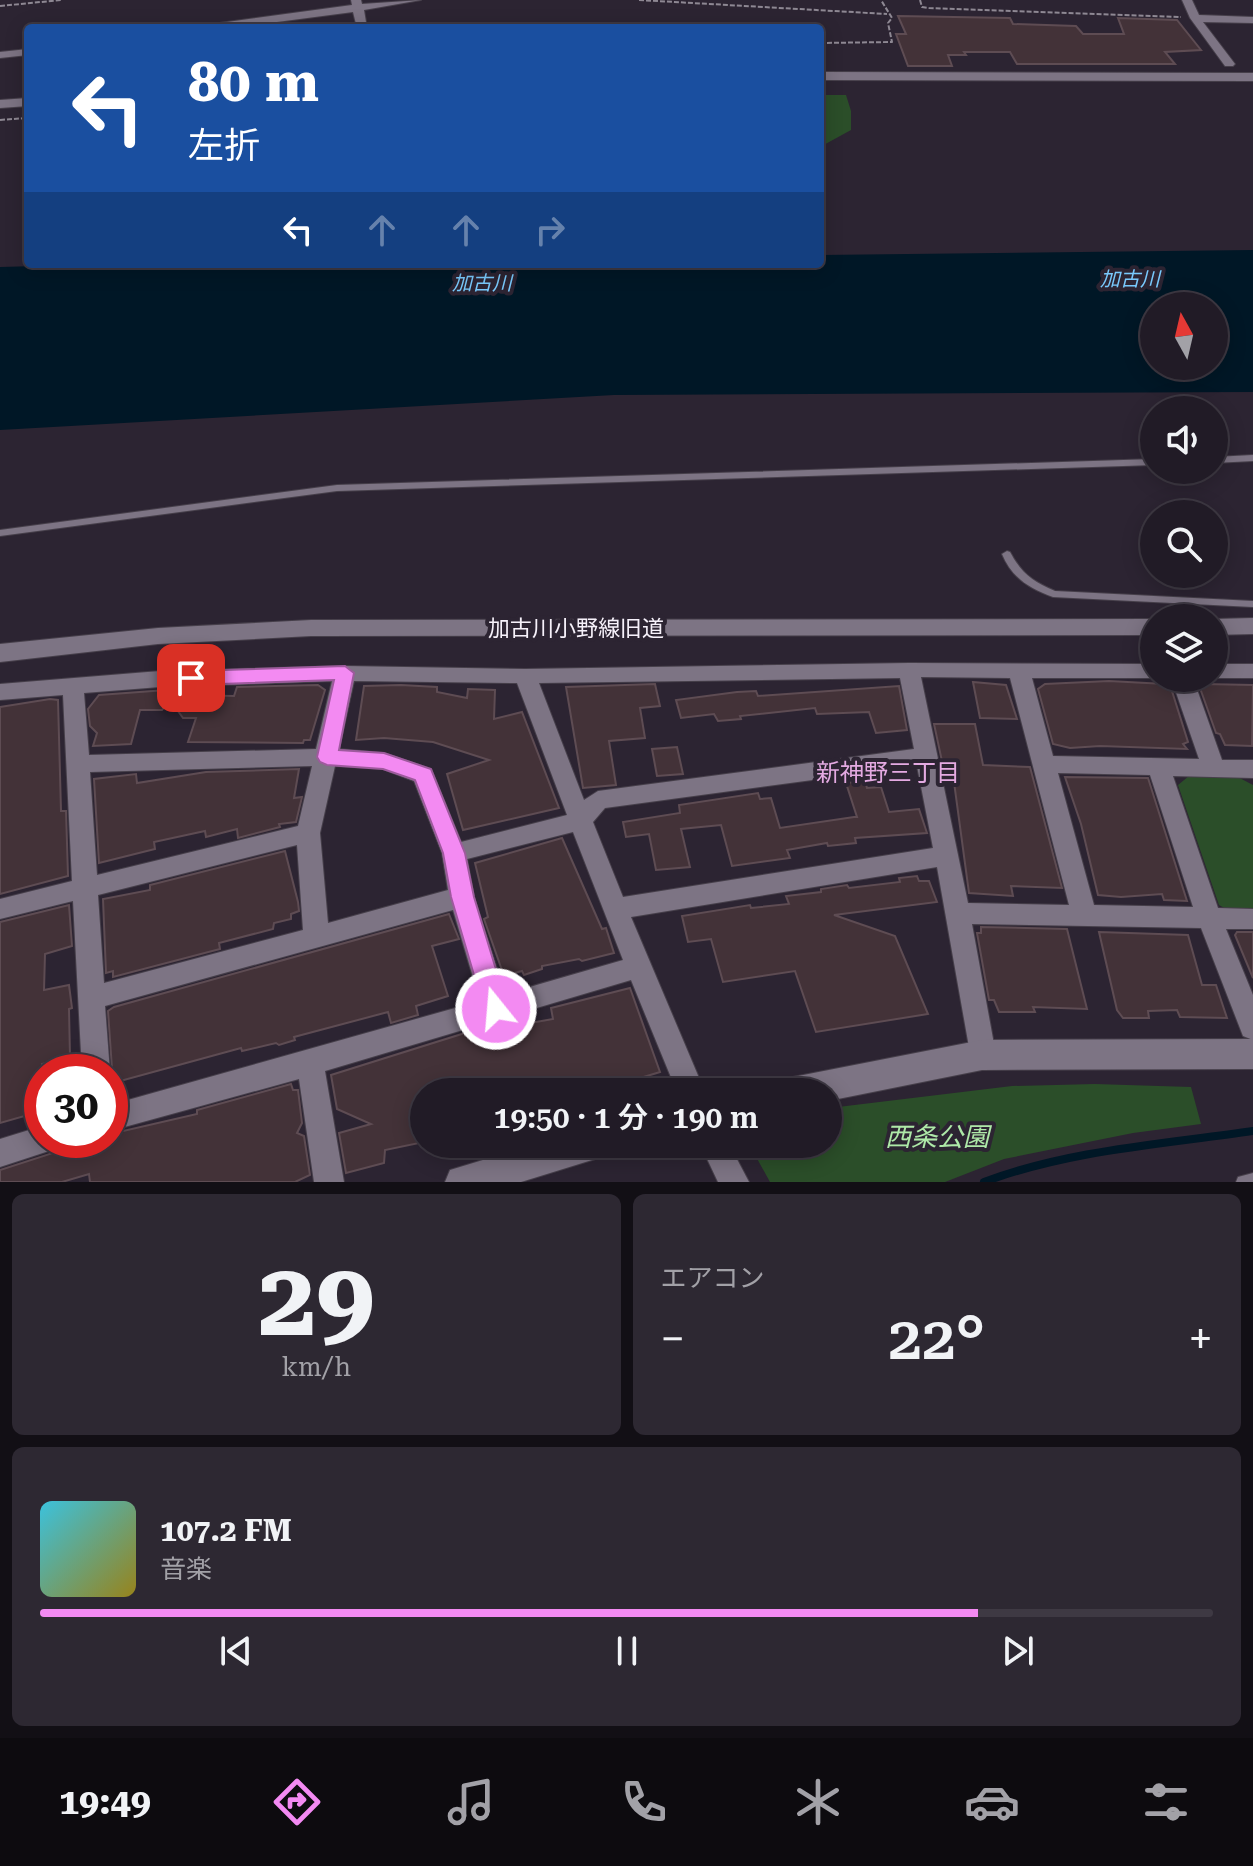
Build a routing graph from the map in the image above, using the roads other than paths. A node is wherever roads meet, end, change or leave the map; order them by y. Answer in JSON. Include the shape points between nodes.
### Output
{"nodes":[{"id":1,"x":416,"y":0,"type":"edge"},
{"id":2,"x":1187,"y":0,"type":"edge"},
{"id":3,"x":357,"y":4,"type":"edge"},
{"id":4,"x":1195,"y":18,"type":"junction"},
{"id":5,"x":1236,"y":19,"type":"junction"},
{"id":6,"x":1253,"y":20,"type":"edge"},
{"id":7,"x":230,"y":24,"type":"edge"},
{"id":8,"x":361,"y":24,"type":"edge"},
{"id":9,"x":1246,"y":36,"type":"dead end"},
{"id":10,"x":24,"y":52,"type":"edge"},
{"id":11,"x":0,"y":55,"type":"edge"},
{"id":12,"x":1229,"y":64,"type":"dead end"},
{"id":13,"x":824,"y":76,"type":"edge"},
{"id":14,"x":1253,"y":77,"type":"edge"},
{"id":15,"x":24,"y":102,"type":"edge"},
{"id":16,"x":0,"y":104,"type":"edge"},
{"id":17,"x":1253,"y":458,"type":"edge"},
{"id":18,"x":1228,"y":459,"type":"edge"},
{"id":19,"x":1140,"y":462,"type":"edge"},
{"id":20,"x":0,"y":533,"type":"edge"},
{"id":21,"x":1007,"y":554,"type":"dead end"},
{"id":22,"x":1253,"y":604,"type":"edge"},
{"id":23,"x":1253,"y":626,"type":"edge"},
{"id":24,"x":1140,"y":627,"type":"edge"},
{"id":25,"x":1228,"y":627,"type":"edge"},
{"id":26,"x":0,"y":653,"type":"edge"},
{"id":27,"x":909,"y":670,"type":"junction"},
{"id":28,"x":1019,"y":670,"type":"junction"},
{"id":29,"x":1140,"y":671,"type":"edge"},
{"id":30,"x":1228,"y":671,"type":"edge"},
{"id":31,"x":1253,"y":671,"type":"edge"},
{"id":32,"x":345,"y":673,"type":"junction"},
{"id":33,"x":525,"y":676,"type":"junction"},
{"id":34,"x":73,"y":684,"type":"junction"},
{"id":35,"x":0,"y":692,"type":"edge"},
{"id":36,"x":1187,"y":692,"type":"edge"},
{"id":37,"x":928,"y":756,"type":"junction"},
{"id":38,"x":327,"y":757,"type":"junction"},
{"id":39,"x":78,"y":764,"type":"junction"},
{"id":40,"x":1044,"y":764,"type":"junction"},
{"id":41,"x":1158,"y":766,"type":"junction"},
{"id":42,"x":1213,"y":766,"type":"junction"},
{"id":43,"x":1253,"y":769,"type":"edge"},
{"id":44,"x":580,"y":821,"type":"junction"},
{"id":45,"x":308,"y":833,"type":"junction"},
{"id":46,"x":454,"y":853,"type":"junction"},
{"id":47,"x":945,"y":856,"type":"junction"},
{"id":48,"x":84,"y":887,"type":"junction"},
{"id":49,"x":462,"y":897,"type":"junction"},
{"id":50,"x":0,"y":909,"type":"edge"},
{"id":51,"x":615,"y":909,"type":"junction"},
{"id":52,"x":958,"y":913,"type":"junction"},
{"id":53,"x":1085,"y":917,"type":"junction"},
{"id":54,"x":1253,"y":919,"type":"edge"},
{"id":55,"x":1210,"y":920,"type":"junction"},
{"id":56,"x":316,"y":936,"type":"junction"},
{"id":57,"x":640,"y":966,"type":"junction"},
{"id":58,"x":91,"y":998,"type":"junction"},
{"id":59,"x":496,"y":1009,"type":"junction"},
{"id":60,"x":1253,"y":1028,"type":"edge"},
{"id":61,"x":95,"y":1054,"type":"edge"},
{"id":62,"x":1253,"y":1054,"type":"edge"},
{"id":63,"x":982,"y":1055,"type":"junction"},
{"id":64,"x":310,"y":1063,"type":"junction"},
{"id":65,"x":685,"y":1078,"type":"edge"},
{"id":66,"x":842,"y":1082,"type":"edge"},
{"id":67,"x":128,"y":1113,"type":"edge"},
{"id":68,"x":24,"y":1146,"type":"edge"},
{"id":69,"x":0,"y":1153,"type":"edge"},
{"id":70,"x":547,"y":1158,"type":"edge"},
{"id":71,"x":721,"y":1158,"type":"edge"},
{"id":72,"x":475,"y":1180,"type":"edge"},
{"id":73,"x":1253,"y":1180,"type":"edge"},
{"id":74,"x":329,"y":1182,"type":"edge"},
{"id":75,"x":734,"y":1182,"type":"edge"},
{"id":76,"x":1243,"y":1182,"type":"edge"}],
"edges":[{"from":1,"to":3,"type":"street"},
{"from":2,"to":4,"type":"street"},
{"from":3,"to":7,"type":"street"},
{"from":3,"to":8,"type":"street"},
{"from":4,"to":5,"type":"street"},
{"from":4,"to":12,"type":"street"},
{"from":5,"to":6,"type":"street"},
{"from":5,"to":9,"type":"street"},
{"from":10,"to":11,"type":"street"},
{"from":13,"to":14,"type":"street"},
{"from":15,"to":16,"type":"street"},
{"from":17,"to":18,"type":"lane"},
{"from":19,"to":20,"type":"lane","via":[[337,488]]},
{"from":21,"to":22,"type":"lane","via":[[1012,570],[1053,594]]},
{"from":23,"to":25,"type":"street"},
{"from":24,"to":26,"type":"street","name":"加古川小野線旧道","via":[[311,628],[158,636]]},
{"from":27,"to":28,"type":"street"},
{"from":27,"to":33,"type":"street"},
{"from":27,"to":37,"type":"street"},
{"from":28,"to":29,"type":"street"},
{"from":28,"to":40,"type":"street"},
{"from":30,"to":31,"type":"street"},
{"from":32,"to":33,"type":"street"},
{"from":32,"to":34,"type":"street"},
{"from":32,"to":38,"type":"street"},
{"from":33,"to":44,"type":"street"},
{"from":34,"to":35,"type":"street"},
{"from":34,"to":39,"type":"street"},
{"from":36,"to":42,"type":"street"},
{"from":37,"to":44,"type":"street","via":[[598,800]]},
{"from":37,"to":47,"type":"street"},
{"from":38,"to":39,"type":"street"},
{"from":38,"to":45,"type":"street"},
{"from":38,"to":46,"type":"street","via":[[384,761],[423,775]]},
{"from":39,"to":48,"type":"street"},
{"from":40,"to":41,"type":"street"},
{"from":40,"to":53,"type":"street"},
{"from":41,"to":42,"type":"street"},
{"from":41,"to":55,"type":"street"},
{"from":42,"to":43,"type":"street"},
{"from":44,"to":46,"type":"street"},
{"from":44,"to":51,"type":"street"},
{"from":45,"to":48,"type":"street"},
{"from":45,"to":56,"type":"street"},
{"from":46,"to":49,"type":"street"},
{"from":47,"to":51,"type":"street"},
{"from":47,"to":52,"type":"street"},
{"from":48,"to":50,"type":"street"},
{"from":48,"to":58,"type":"street"},
{"from":49,"to":56,"type":"street"},
{"from":49,"to":59,"type":"street"},
{"from":51,"to":57,"type":"street"},
{"from":52,"to":53,"type":"street"},
{"from":52,"to":63,"type":"street"},
{"from":53,"to":55,"type":"street"},
{"from":54,"to":55,"type":"street"},
{"from":55,"to":60,"type":"street"},
{"from":56,"to":58,"type":"street"},
{"from":57,"to":59,"type":"street"},
{"from":57,"to":65,"type":"street"},
{"from":58,"to":61,"type":"street"},
{"from":59,"to":64,"type":"street"},
{"from":62,"to":63,"type":"street"},
{"from":63,"to":66,"type":"street"},
{"from":64,"to":67,"type":"street"},
{"from":64,"to":74,"type":"street"},
{"from":68,"to":69,"type":"street"},
{"from":70,"to":72,"type":"street"},
{"from":71,"to":75,"type":"street"},
{"from":73,"to":76,"type":"lane"}]}
